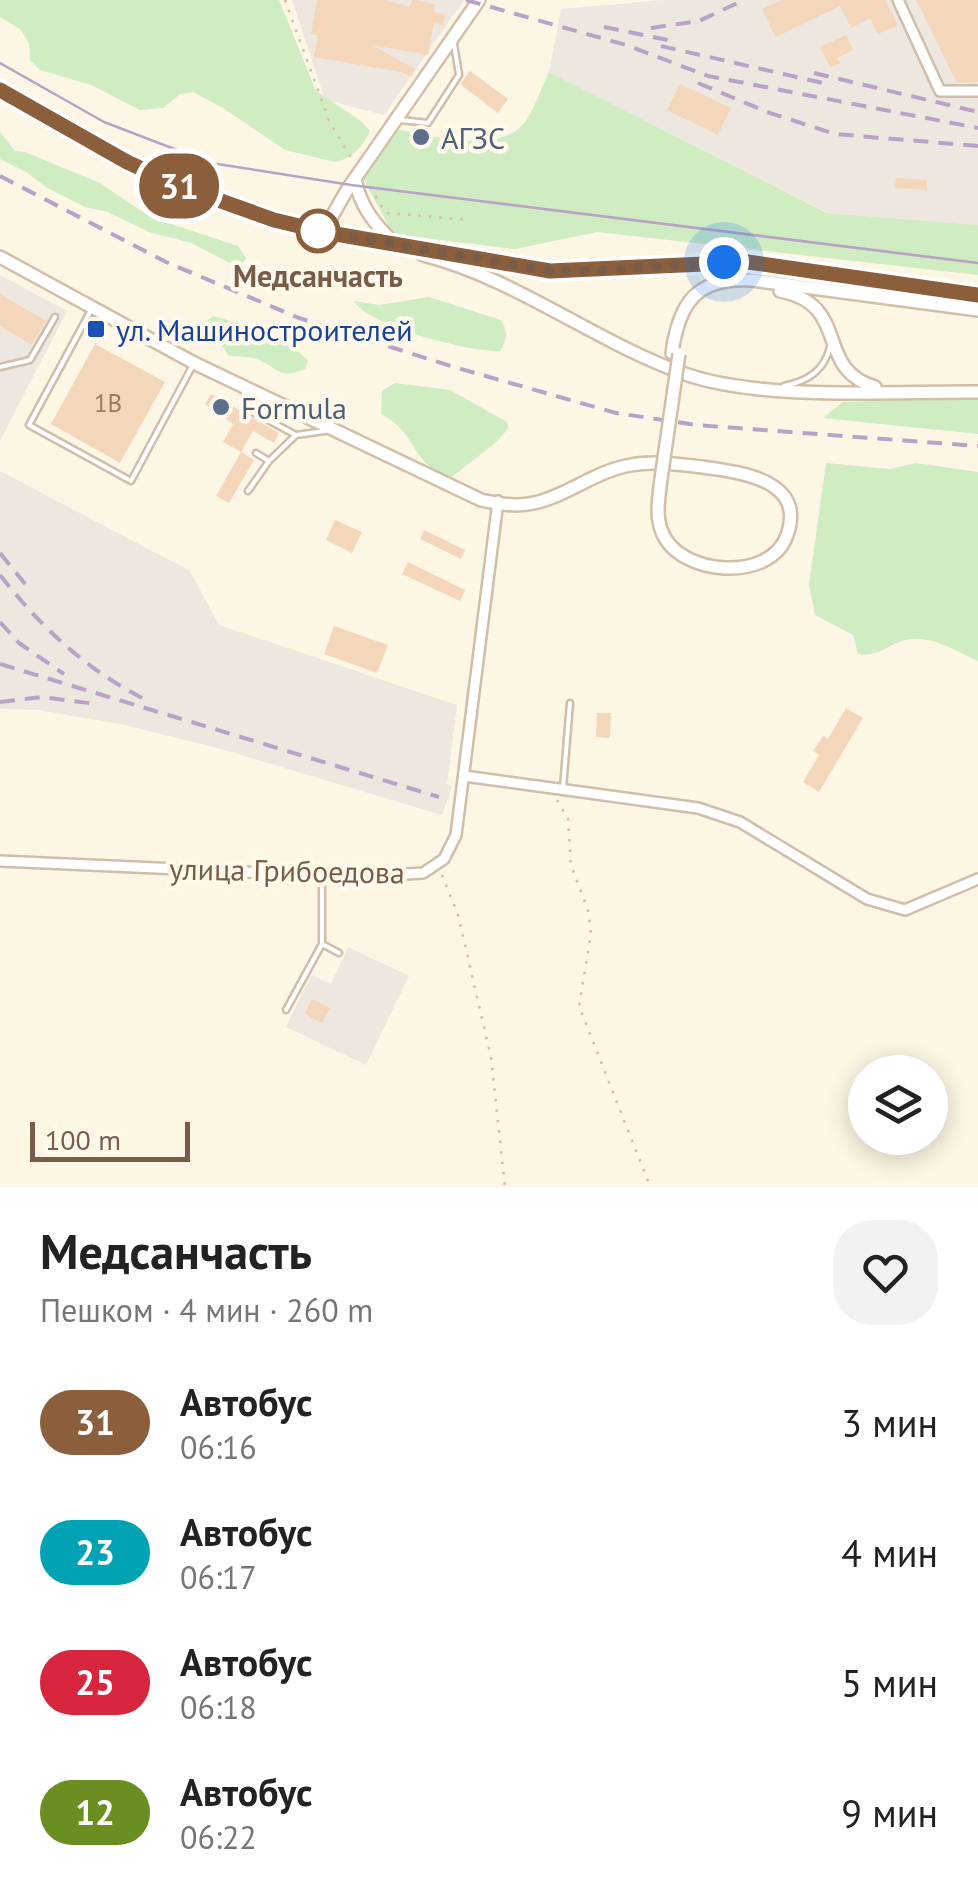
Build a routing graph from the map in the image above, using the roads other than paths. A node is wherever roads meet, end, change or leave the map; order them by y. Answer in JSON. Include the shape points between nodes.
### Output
{"nodes":[{"id":1,"x":480,"y":0,"type":"edge"},
{"id":2,"x":898,"y":0,"type":"edge"},
{"id":3,"x":453,"y":38,"type":"junction"},
{"id":4,"x":0,"y":90,"type":"edge"},
{"id":5,"x":978,"y":91,"type":"edge"},
{"id":6,"x":396,"y":119,"type":"junction"},
{"id":7,"x":358,"y":175,"type":"junction"},
{"id":8,"x":324,"y":232,"type":"junction"},
{"id":9,"x":361,"y":239,"type":"junction"},
{"id":10,"x":393,"y":242,"type":"junction"},
{"id":11,"x":0,"y":258,"type":"edge"},
{"id":12,"x":978,"y":295,"type":"edge"},
{"id":13,"x":93,"y":308,"type":"junction"},
{"id":14,"x":978,"y":310,"type":"edge"},
{"id":15,"x":55,"y":317,"type":"dead end"},
{"id":16,"x":832,"y":338,"type":"junction"},
{"id":17,"x":676,"y":354,"type":"junction"},
{"id":18,"x":194,"y":364,"type":"junction"},
{"id":19,"x":0,"y":367,"type":"edge"},
{"id":20,"x":243,"y":388,"type":"junction"},
{"id":21,"x":775,"y":389,"type":"junction"},
{"id":22,"x":904,"y":392,"type":"junction"},
{"id":23,"x":978,"y":392,"type":"edge"},
{"id":24,"x":331,"y":430,"type":"junction"},
{"id":25,"x":296,"y":435,"type":"junction"},
{"id":26,"x":256,"y":453,"type":"dead end"},
{"id":27,"x":269,"y":461,"type":"junction"},
{"id":28,"x":248,"y":491,"type":"dead end"},
{"id":29,"x":498,"y":501,"type":"junction"},
{"id":30,"x":570,"y":703,"type":"dead end"},
{"id":31,"x":464,"y":776,"type":"junction"},
{"id":32,"x":562,"y":789,"type":"junction"},
{"id":33,"x":0,"y":861,"type":"edge"},
{"id":34,"x":322,"y":876,"type":"junction"},
{"id":35,"x":978,"y":879,"type":"edge"},
{"id":36,"x":322,"y":944,"type":"junction"},
{"id":37,"x":338,"y":953,"type":"dead end"},
{"id":38,"x":286,"y":1010,"type":"dead end"}],
"edges":[{"from":1,"to":3,"type":"main road"},
{"from":2,"to":5,"type":"street","via":[[940,91]]},
{"from":3,"to":6,"type":"main road"},
{"from":3,"to":6,"type":"lane","via":[[459,75],[428,122]]},
{"from":4,"to":8,"type":"main road","via":[[179,186]]},
{"from":6,"to":7,"type":"main road"},
{"from":7,"to":8,"type":"main road"},
{"from":7,"to":10,"type":"main road","via":[[357,192],[372,221]]},
{"from":8,"to":9,"type":"main road"},
{"from":9,"to":10,"type":"main road"},
{"from":9,"to":21,"type":"main road","via":[[468,268],[680,372]]},
{"from":10,"to":12,"type":"main road","via":[[550,271],[748,262]]},
{"from":11,"to":13,"type":"main road"},
{"from":13,"to":18,"type":"main road"},
{"from":13,"to":18,"type":"lane","via":[[29,425],[131,481]]},
{"from":14,"to":17,"type":"main road","via":[[752,280],[720,282],[700,290],[685,307]]},
{"from":15,"to":19,"type":"lane","via":[[30,360]]},
{"from":16,"to":17,"type":"main road","via":[[820,310],[793,293],[727,287],[695,304]]},
{"from":16,"to":21,"type":"lane","via":[[818,371]]},
{"from":16,"to":22,"type":"main road","via":[[850,375]]},
{"from":17,"to":29,"type":"main road","bridge":true,"via":[[658,479],[654,529],[682,563],[717,572],[772,565],[792,542],[796,515],[786,490],[769,475],[740,466],[640,457],[544,493]]},
{"from":18,"to":20,"type":"main road"},
{"from":20,"to":24,"type":"main road"},
{"from":20,"to":25,"type":"lane","via":[[249,410]]},
{"from":21,"to":22,"type":"main road"},
{"from":22,"to":23,"type":"main road"},
{"from":24,"to":25,"type":"lane"},
{"from":24,"to":29,"type":"main road"},
{"from":25,"to":27,"type":"lane"},
{"from":26,"to":27,"type":"lane"},
{"from":27,"to":28,"type":"lane"},
{"from":29,"to":31,"type":"street","name":"улица Грибоедова"},
{"from":30,"to":32,"type":"lane"},
{"from":31,"to":32,"type":"street"},
{"from":31,"to":34,"type":"street","name":"улица Грибоедова","via":[[456,835],[436,865],[423,872]]},
{"from":32,"to":35,"type":"street","via":[[698,808],[740,822],[867,899],[905,910]]},
{"from":33,"to":34,"type":"street","name":"улица Грибоедова"},
{"from":34,"to":36,"type":"lane"},
{"from":36,"to":37,"type":"lane"},
{"from":36,"to":38,"type":"lane"}]}
